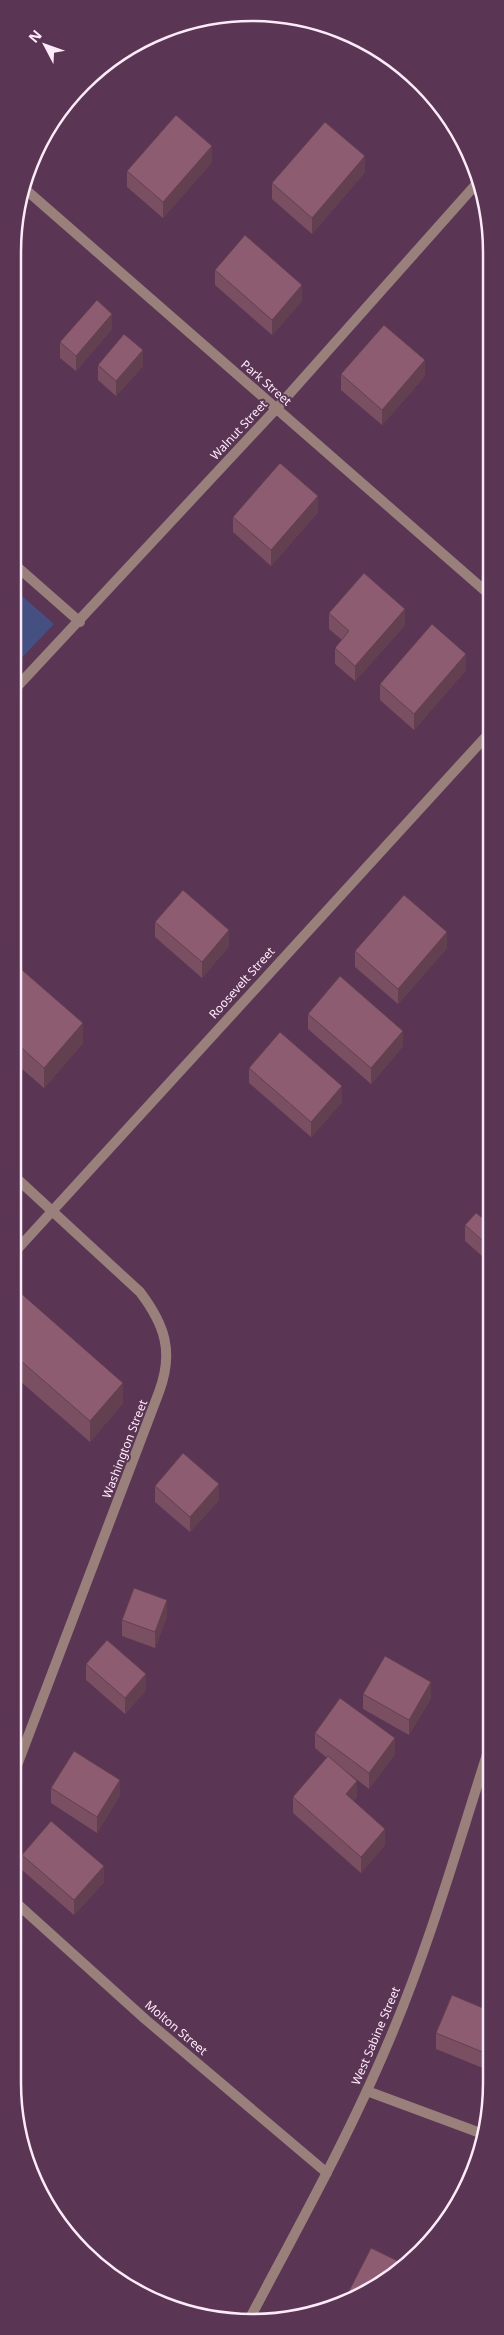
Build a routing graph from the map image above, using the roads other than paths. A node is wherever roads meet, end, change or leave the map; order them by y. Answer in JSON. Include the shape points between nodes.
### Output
{"nodes":[{"id":1,"x":474,"y":187,"type":"edge"},
{"id":2,"x":29,"y":192,"type":"edge"},
{"id":3,"x":276,"y":409,"type":"junction"},
{"id":4,"x":21,"y":570,"type":"edge"},
{"id":5,"x":483,"y":589,"type":"edge"},
{"id":6,"x":80,"y":622,"type":"junction"},
{"id":7,"x":21,"y":683,"type":"edge"},
{"id":8,"x":483,"y":740,"type":"edge"},
{"id":9,"x":21,"y":1181,"type":"edge"},
{"id":10,"x":52,"y":1210,"type":"junction"},
{"id":11,"x":21,"y":1245,"type":"edge"},
{"id":12,"x":21,"y":1755,"type":"edge"},
{"id":13,"x":483,"y":1767,"type":"edge"},
{"id":14,"x":21,"y":1907,"type":"edge"},
{"id":15,"x":367,"y":2091,"type":"junction"},
{"id":16,"x":477,"y":2132,"type":"edge"},
{"id":17,"x":327,"y":2173,"type":"junction"},
{"id":18,"x":252,"y":2314,"type":"edge"}],
"edges":[{"from":1,"to":3,"type":"street","name":"Walnut Street"},
{"from":2,"to":3,"type":"street","name":"Park Street"},
{"from":3,"to":5,"type":"street","name":"Park Street"},
{"from":3,"to":6,"type":"street","name":"Walnut Street"},
{"from":4,"to":6,"type":"street"},
{"from":6,"to":7,"type":"street","name":"Walnut Street"},
{"from":8,"to":10,"type":"street","name":"Roosevelt Street"},
{"from":9,"to":10,"type":"street","name":"Washington Street"},
{"from":10,"to":11,"type":"street","name":"Roosevelt Street"},
{"from":10,"to":12,"type":"street","name":"Washington Street","via":[[152,1307],[166,1343],[166,1369]]},
{"from":13,"to":15,"type":"street","name":"West Sabine Street","via":[[425,1947]]},
{"from":14,"to":17,"type":"street","name":"Molton Street"},
{"from":15,"to":16,"type":"street"},
{"from":15,"to":17,"type":"street","name":"West Sabine Street"},
{"from":17,"to":18,"type":"street","name":"West Sabine Street"}]}
